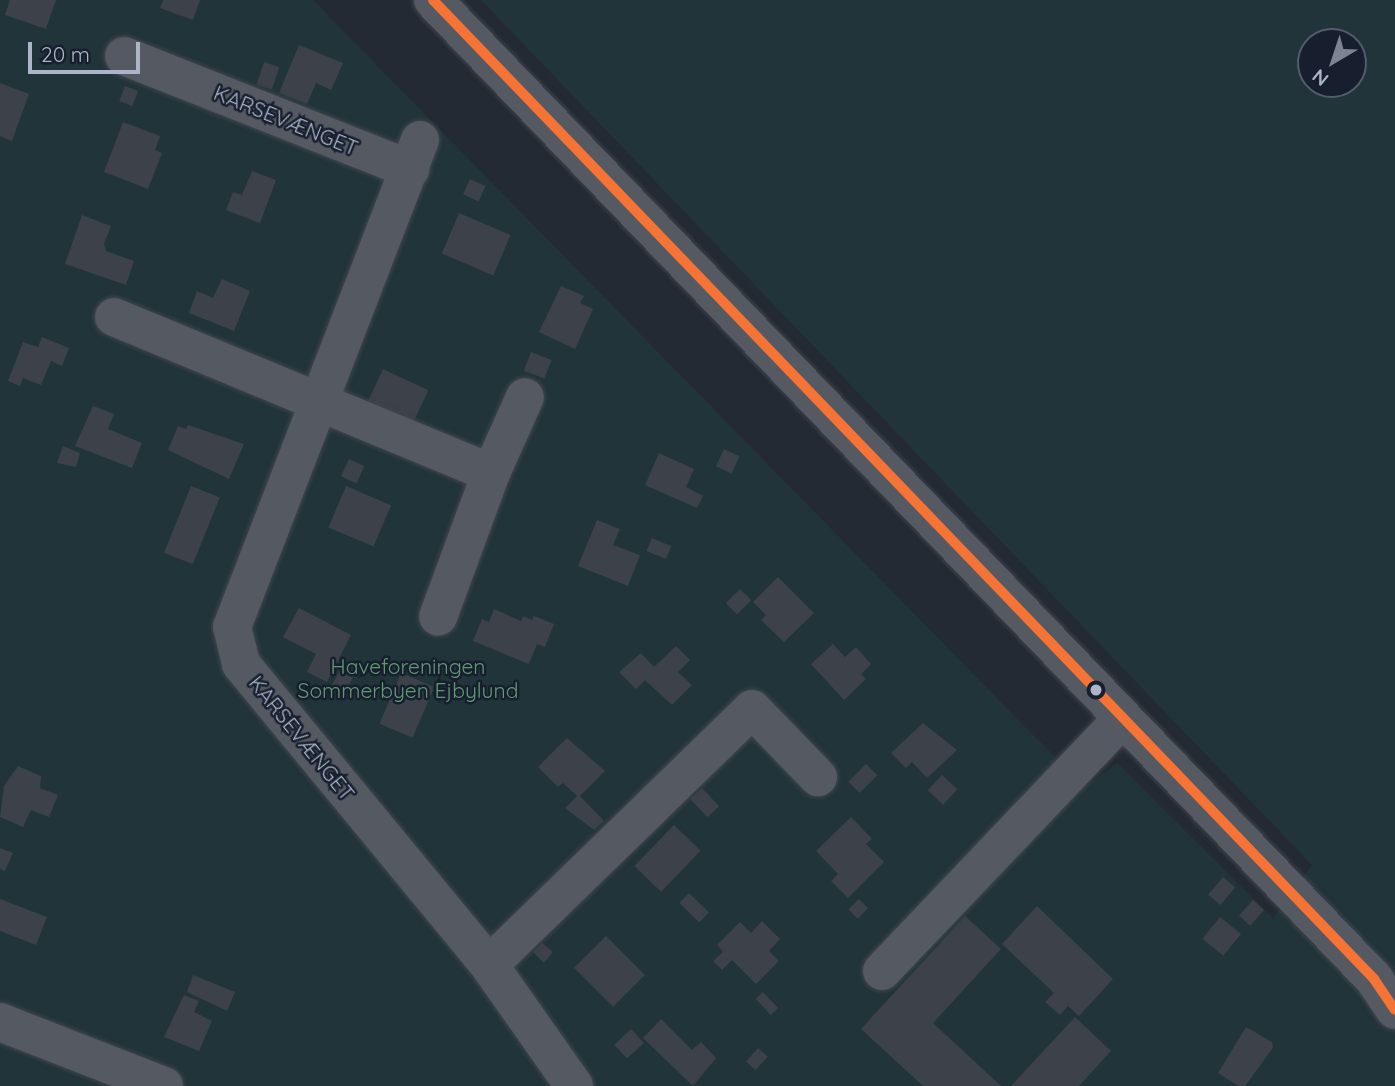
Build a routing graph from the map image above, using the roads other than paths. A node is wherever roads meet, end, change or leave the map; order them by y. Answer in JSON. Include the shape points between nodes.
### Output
{"nodes":[{"id":1,"x":433,"y":0,"type":"edge"},
{"id":2,"x":124,"y":56,"type":"dead end"},
{"id":3,"x":114,"y":317,"type":"dead end"},
{"id":4,"x":525,"y":397,"type":"dead end"},
{"id":5,"x":320,"y":399,"type":"junction"},
{"id":6,"x":491,"y":473,"type":"junction"},
{"id":7,"x":438,"y":617,"type":"dead end"},
{"id":8,"x":1123,"y":718,"type":"junction"},
{"id":9,"x":818,"y":778,"type":"dead end"},
{"id":10,"x":489,"y":965,"type":"junction"},
{"id":11,"x":882,"y":971,"type":"dead end"},
{"id":12,"x":1395,"y":1010,"type":"edge"},
{"id":13,"x":0,"y":1022,"type":"edge"},
{"id":14,"x":543,"y":1072,"type":"edge"},
{"id":15,"x":164,"y":1086,"type":"edge"},
{"id":16,"x":574,"y":1086,"type":"edge"}],
"edges":[{"from":1,"to":8,"type":"street"},
{"from":2,"to":5,"type":"street","name":"KARSEVÆNGET","via":[[415,155]]},
{"from":3,"to":5,"type":"street"},
{"from":4,"to":6,"type":"street"},
{"from":5,"to":6,"type":"street"},
{"from":5,"to":10,"type":"street","name":"KARSEVÆNGET","via":[[232,627],[241,664]]},
{"from":6,"to":7,"type":"street"},
{"from":8,"to":11,"type":"street"},
{"from":8,"to":12,"type":"street","via":[[1374,979]]},
{"from":9,"to":10,"type":"street","via":[[752,709]]},
{"from":10,"to":14,"type":"street","name":"KARSEVÆNGET"},
{"from":13,"to":15,"type":"street"},
{"from":14,"to":16,"type":"street","name":"KARSEVÆNGET"}]}
